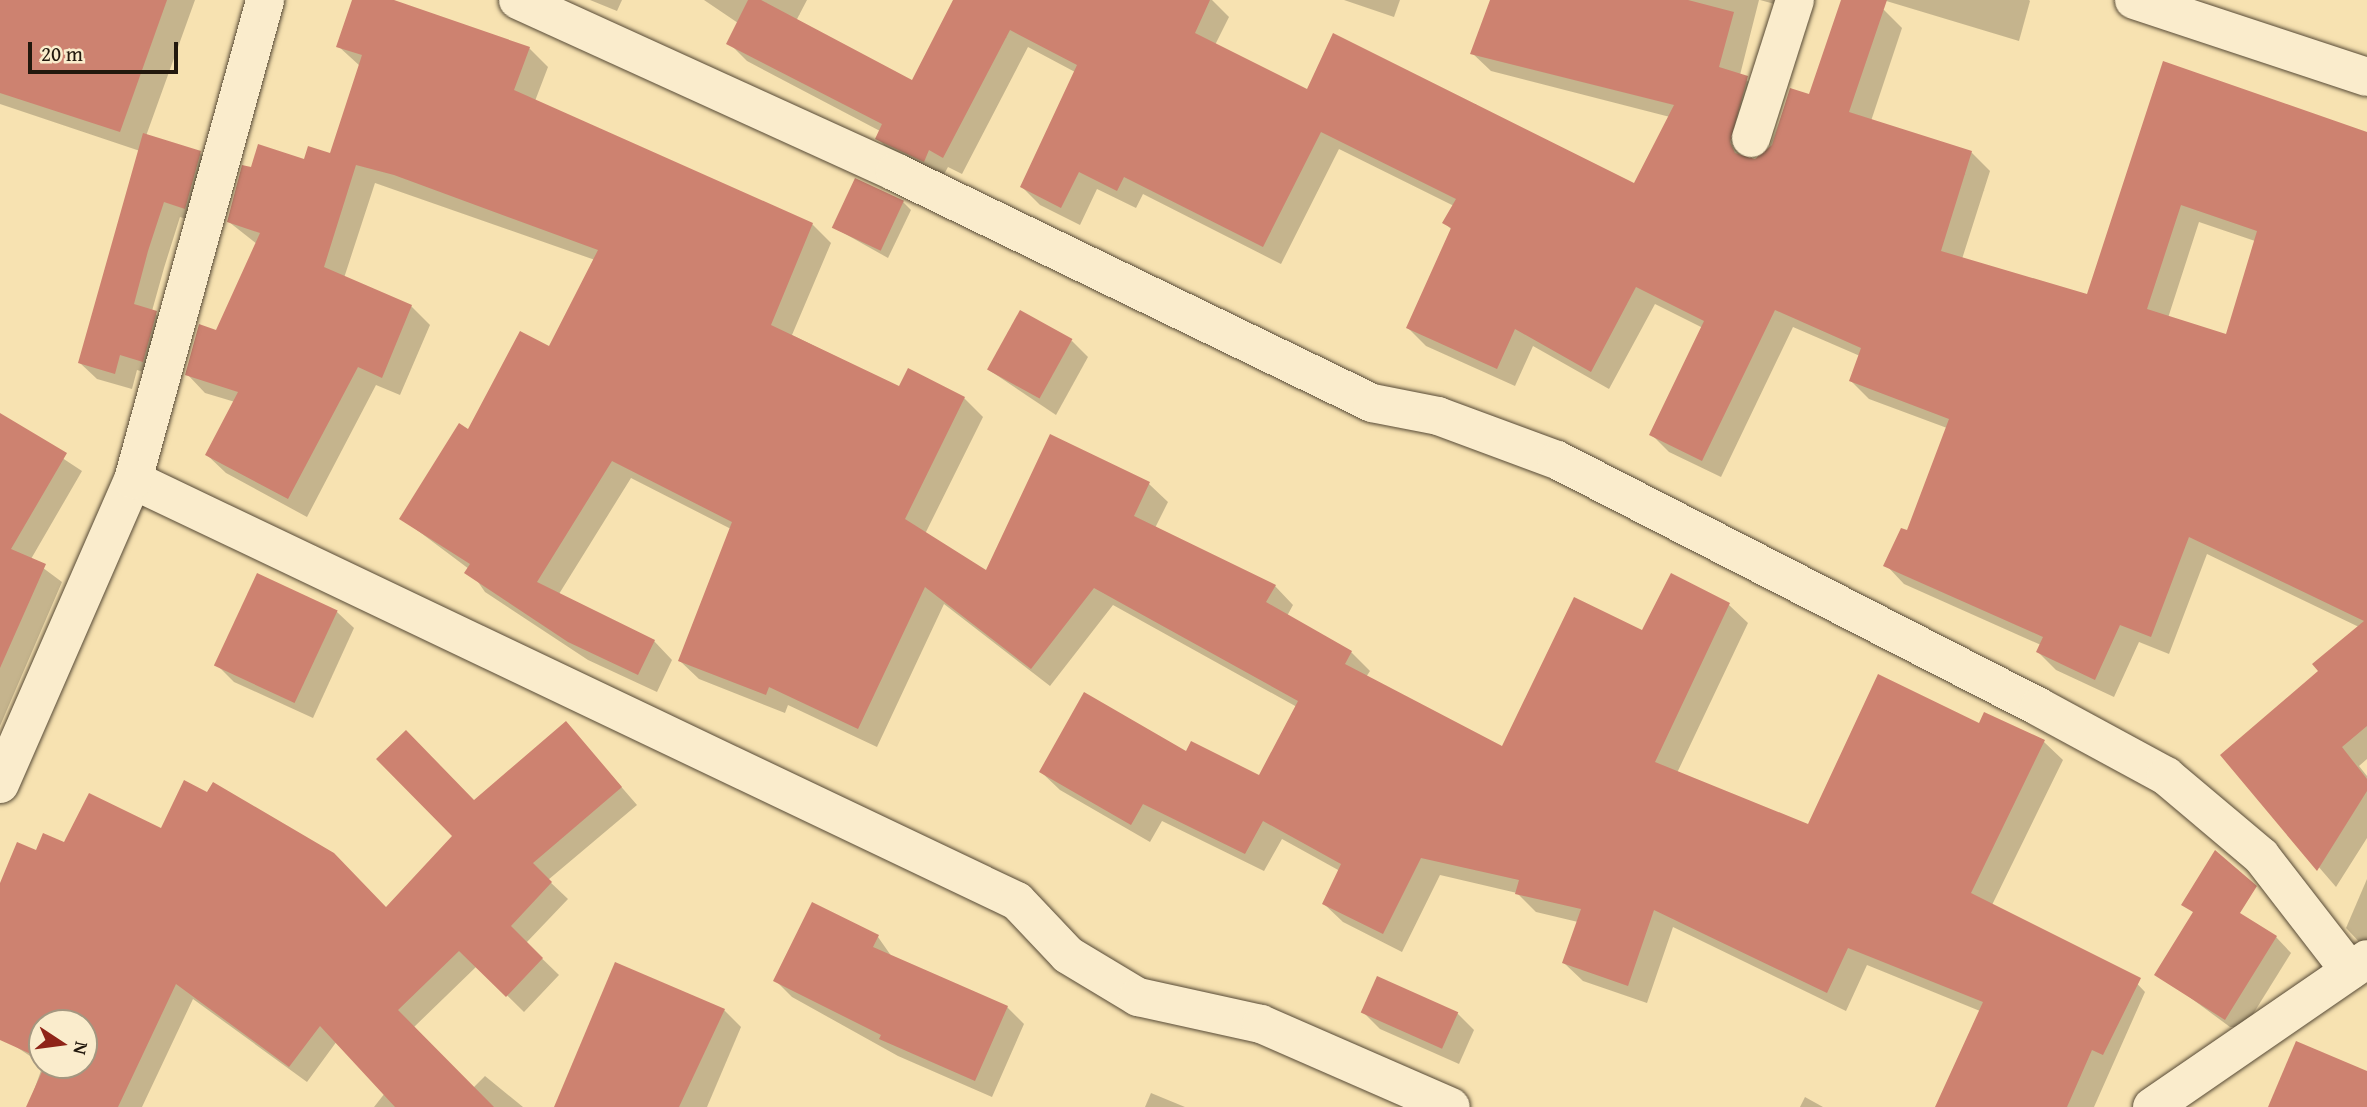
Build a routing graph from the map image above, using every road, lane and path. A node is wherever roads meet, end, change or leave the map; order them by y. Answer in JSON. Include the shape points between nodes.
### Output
{"nodes":[{"id":1,"x":265,"y":0,"type":"edge"},
{"id":2,"x":518,"y":0,"type":"edge"},
{"id":3,"x":1795,"y":0,"type":"edge"},
{"id":4,"x":2134,"y":0,"type":"edge"},
{"id":5,"x":2367,"y":77,"type":"edge"},
{"id":6,"x":1751,"y":138,"type":"dead end"},
{"id":7,"x":133,"y":480,"type":"junction"},
{"id":8,"x":0,"y":784,"type":"edge"},
{"id":9,"x":2358,"y":965,"type":"edge"},
{"id":10,"x":1451,"y":1107,"type":"edge"},
{"id":11,"x":2152,"y":1107,"type":"edge"}],
"edges":[{"from":1,"to":7,"type":"street"},
{"from":2,"to":9,"type":"street","via":[[895,172],[1373,403],[1438,416],[1557,460],[2039,707],[2166,776],[2251,847]]},
{"from":3,"to":6,"type":"street"},
{"from":4,"to":5,"type":"street"},
{"from":7,"to":8,"type":"street"},
{"from":7,"to":10,"type":"street","via":[[1017,901],[1068,955],[1138,997],[1261,1024]]},
{"from":9,"to":11,"type":"street"}]}
